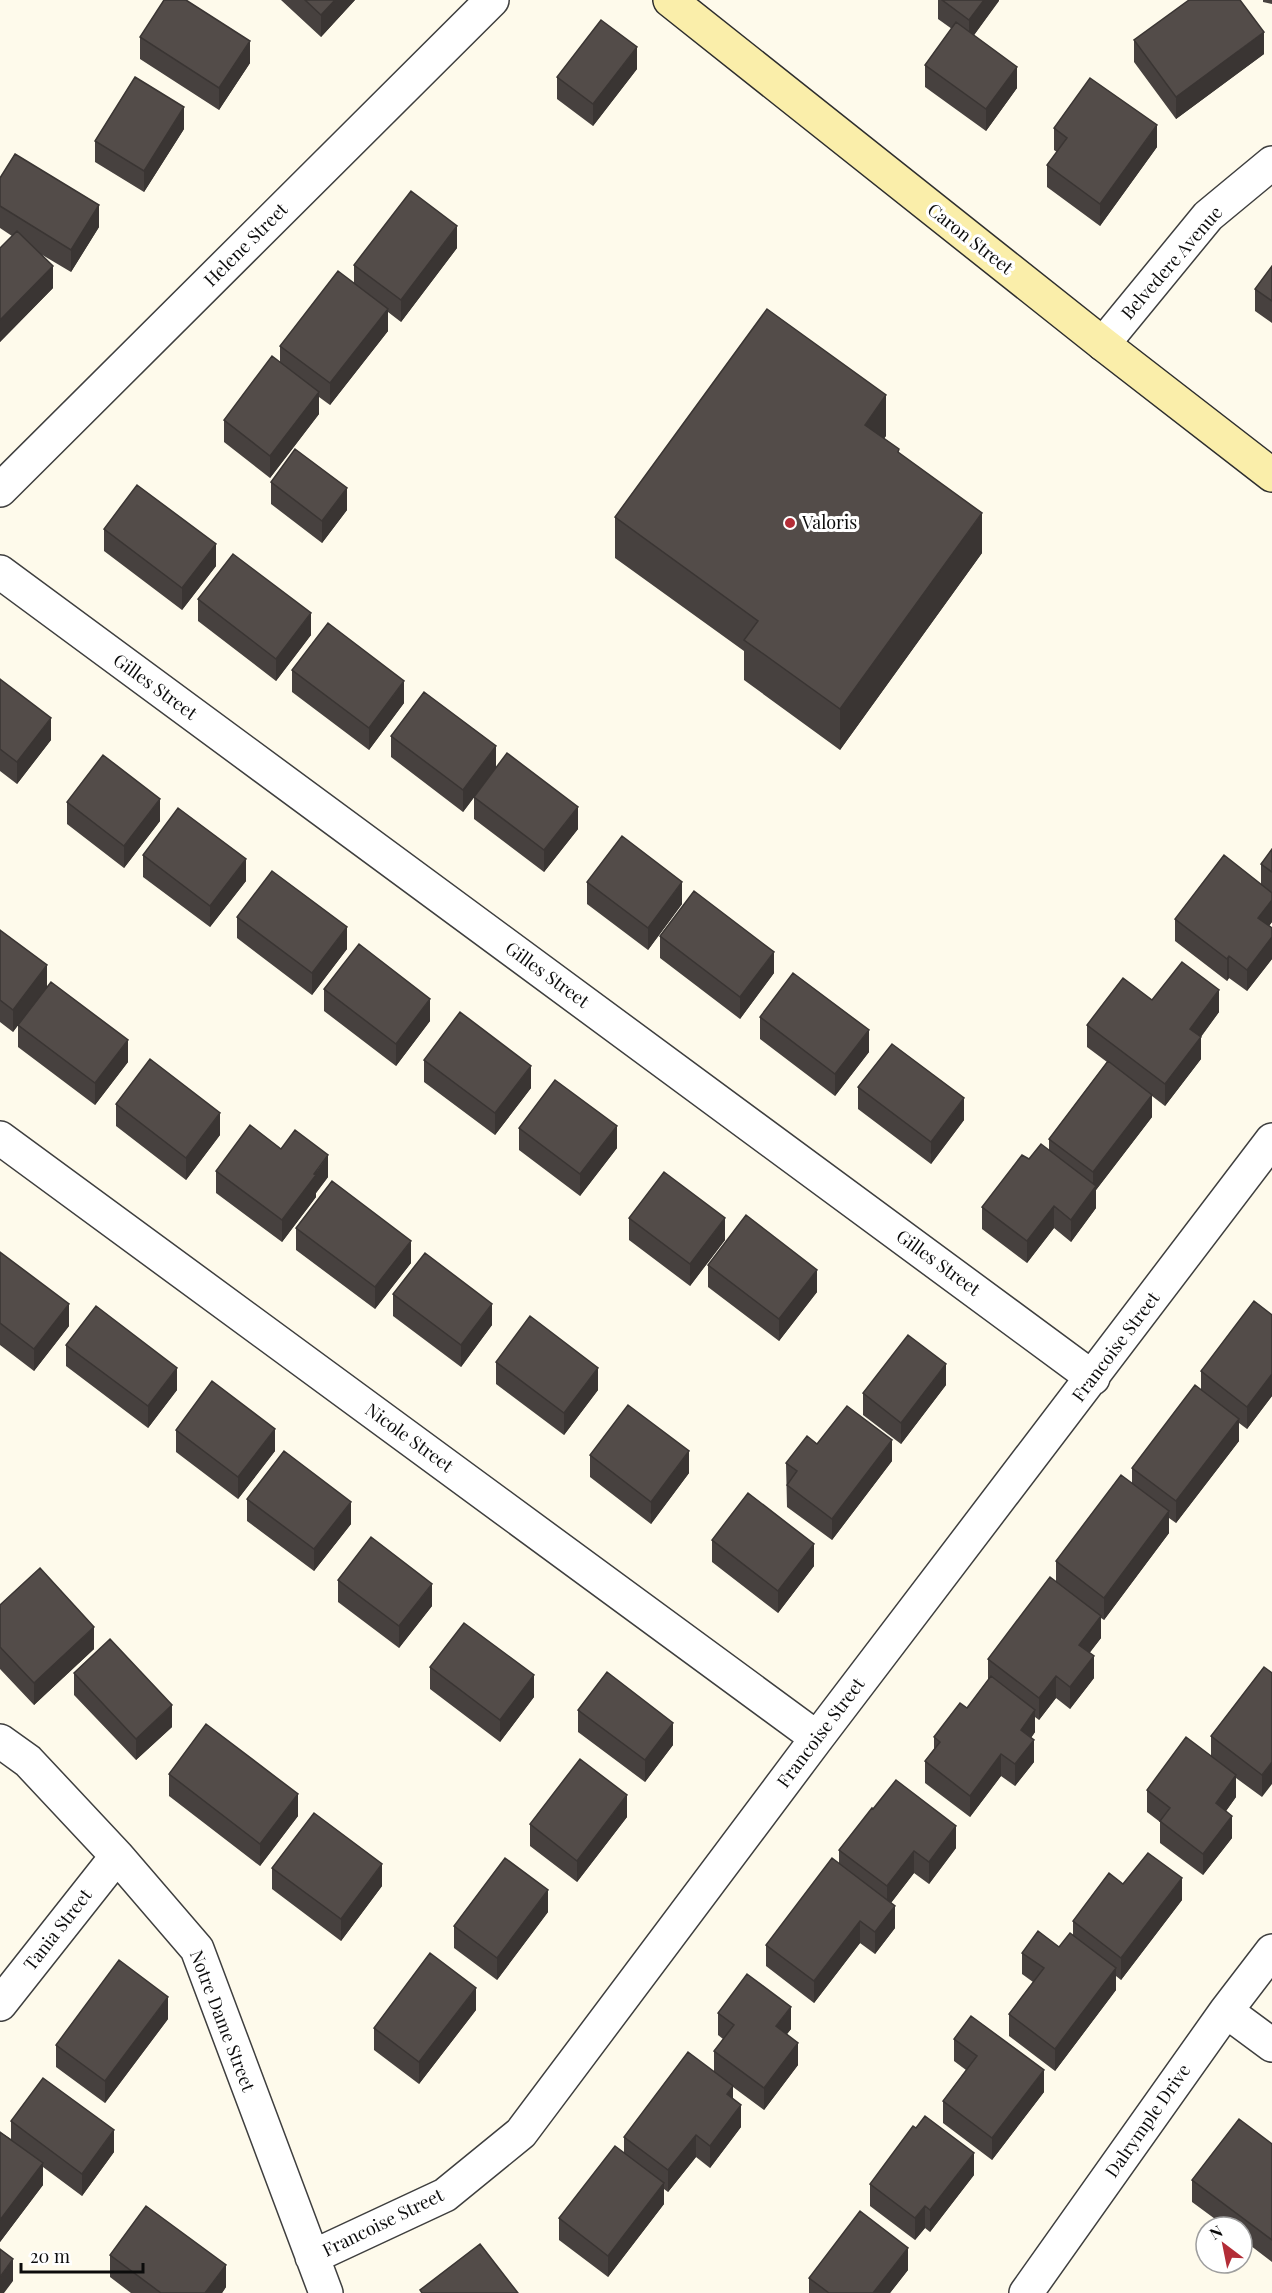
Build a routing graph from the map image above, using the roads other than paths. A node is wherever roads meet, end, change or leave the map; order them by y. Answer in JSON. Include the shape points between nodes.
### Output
{"nodes":[{"id":1,"x":492,"y":0,"type":"edge"},
{"id":2,"x":670,"y":0,"type":"edge"},
{"id":3,"x":1272,"y":162,"type":"edge"},
{"id":4,"x":1103,"y":344,"type":"junction"},
{"id":5,"x":1272,"y":475,"type":"edge"},
{"id":6,"x":0,"y":490,"type":"edge"},
{"id":7,"x":0,"y":572,"type":"edge"},
{"id":8,"x":0,"y":1138,"type":"edge"},
{"id":9,"x":1272,"y":1140,"type":"edge"},
{"id":10,"x":1093,"y":1378,"type":"junction"},
{"id":11,"x":817,"y":1738,"type":"junction"},
{"id":12,"x":0,"y":1741,"type":"edge"},
{"id":13,"x":117,"y":1856,"type":"junction"},
{"id":14,"x":1272,"y":1951,"type":"edge"},
{"id":15,"x":0,"y":2004,"type":"edge"},
{"id":16,"x":1226,"y":2012,"type":"junction"},
{"id":17,"x":1272,"y":2045,"type":"edge"},
{"id":18,"x":312,"y":2257,"type":"junction"},
{"id":19,"x":326,"y":2293,"type":"edge"},
{"id":20,"x":1026,"y":2293,"type":"edge"}],
"edges":[{"from":1,"to":6,"type":"street","name":"Helene Street"},
{"from":2,"to":4,"type":"street","name":"Caron Street"},
{"from":3,"to":4,"type":"street","name":"Belvedere Avenue","via":[[1208,216]]},
{"from":4,"to":5,"type":"street","name":"Caron Street"},
{"from":7,"to":10,"type":"street","name":"Gilles Street"},
{"from":8,"to":11,"type":"street","name":"Nicole Street"},
{"from":9,"to":10,"type":"street","name":"Francoise Street"},
{"from":10,"to":11,"type":"street","name":"Francoise Street"},
{"from":11,"to":18,"type":"street","name":"Francoise Street","via":[[520,2133],[445,2195]]},
{"from":12,"to":13,"type":"street","name":"Notre Dame Street","via":[[28,1761]]},
{"from":13,"to":15,"type":"street","name":"Tania Street"},
{"from":13,"to":18,"type":"street","name":"Notre Dame Street","via":[[197,1949]]},
{"from":14,"to":16,"type":"street","name":"Dalrymple Drive"},
{"from":16,"to":17,"type":"street"},
{"from":16,"to":20,"type":"street","name":"Dalrymple Drive"},
{"from":18,"to":19,"type":"street","name":"Notre Dame Street"}]}
